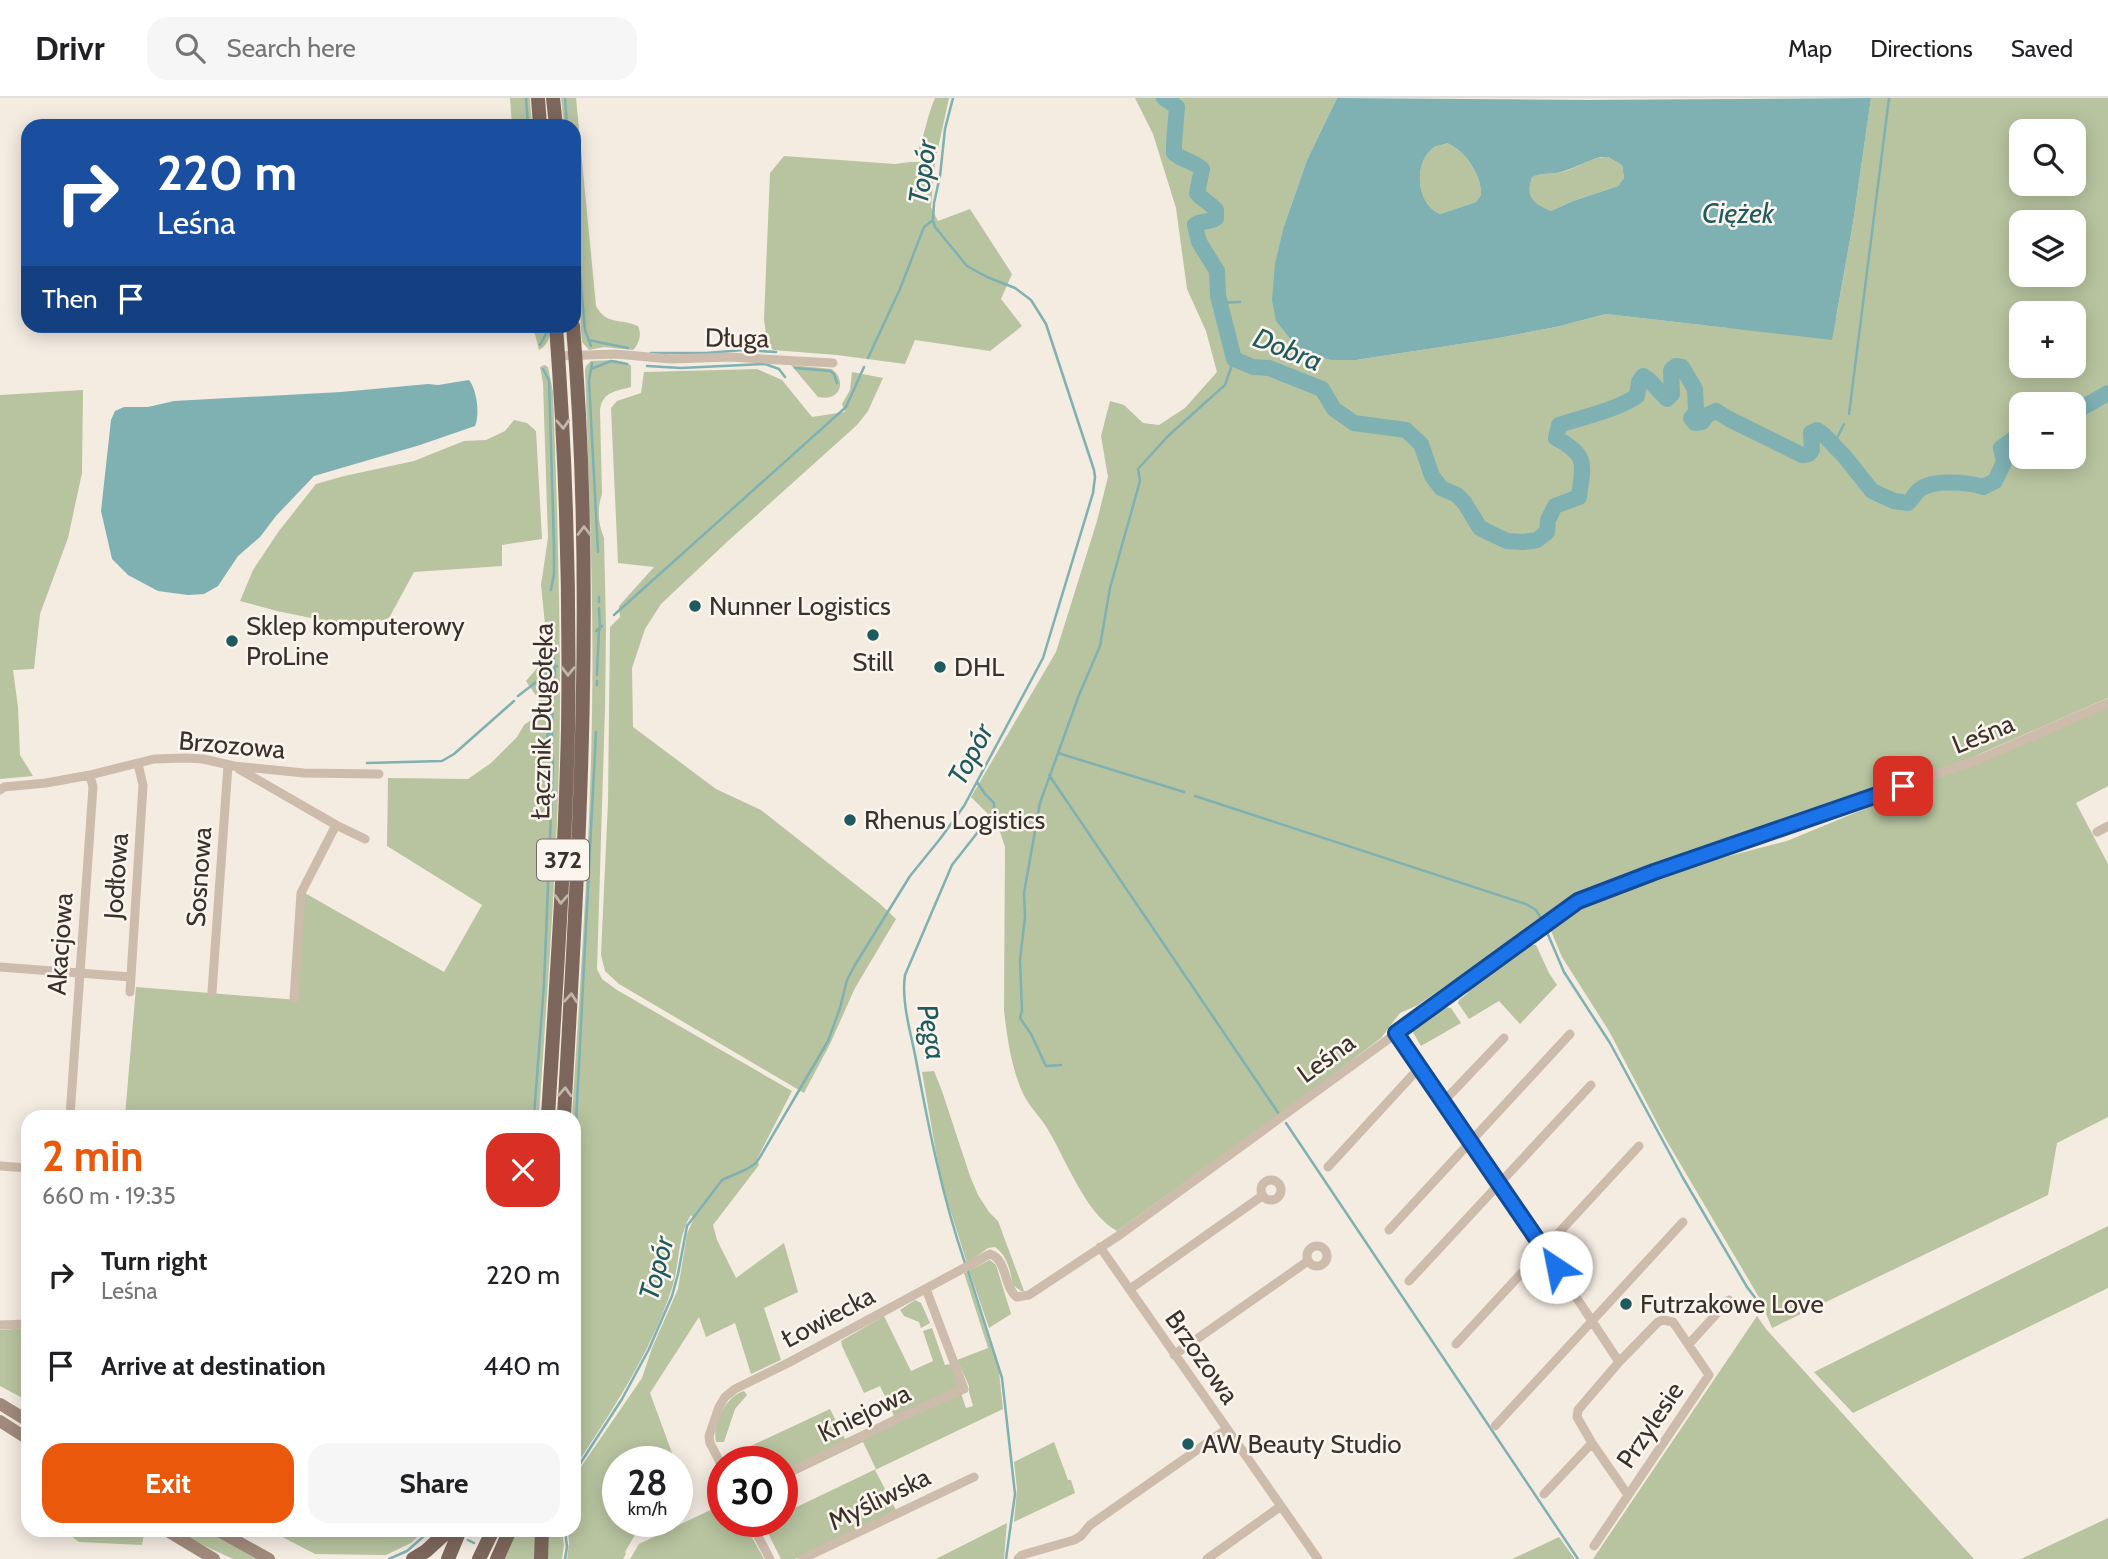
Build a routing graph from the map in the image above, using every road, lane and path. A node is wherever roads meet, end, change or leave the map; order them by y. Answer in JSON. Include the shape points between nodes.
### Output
{"nodes":[{"id":1,"x":538,"y":98,"type":"edge"},
{"id":2,"x":553,"y":98,"type":"edge"},
{"id":3,"x":540,"y":119,"type":"edge"},
{"id":4,"x":555,"y":119,"type":"edge"},
{"id":5,"x":556,"y":333,"type":"edge"},
{"id":6,"x":574,"y":333,"type":"edge"},
{"id":7,"x":576,"y":355,"type":"junction"},
{"id":8,"x":558,"y":356,"type":"junction"},
{"id":9,"x":833,"y":363,"type":"dead end"},
{"id":10,"x":2108,"y":703,"type":"edge"},
{"id":11,"x":138,"y":764,"type":"junction"},
{"id":12,"x":231,"y":765,"type":"junction"},
{"id":13,"x":379,"y":774,"type":"dead end"},
{"id":14,"x":90,"y":775,"type":"junction"},
{"id":15,"x":0,"y":790,"type":"edge"},
{"id":16,"x":336,"y":825,"type":"junction"},
{"id":17,"x":2108,"y":826,"type":"edge"},
{"id":18,"x":2097,"y":832,"type":"dead end"},
{"id":19,"x":365,"y":839,"type":"dead end"},
{"id":20,"x":0,"y":967,"type":"edge"},
{"id":21,"x":79,"y":973,"type":"junction"},
{"id":22,"x":131,"y":977,"type":"junction"},
{"id":23,"x":130,"y":992,"type":"dead end"},
{"id":24,"x":212,"y":992,"type":"dead end"},
{"id":25,"x":293,"y":999,"type":"dead end"},
{"id":26,"x":1396,"y":1033,"type":"junction"},
{"id":27,"x":1570,"y":1034,"type":"dead end"},
{"id":28,"x":1504,"y":1038,"type":"dead end"},
{"id":29,"x":1419,"y":1068,"type":"junction"},
{"id":30,"x":1591,"y":1085,"type":"dead end"},
{"id":31,"x":1443,"y":1102,"type":"junction"},
{"id":32,"x":70,"y":1110,"type":"edge"},
{"id":33,"x":548,"y":1110,"type":"edge"},
{"id":34,"x":564,"y":1110,"type":"edge"},
{"id":35,"x":1471,"y":1141,"type":"junction"},
{"id":36,"x":1639,"y":1146,"type":"dead end"},
{"id":37,"x":0,"y":1166,"type":"edge"},
{"id":38,"x":1328,"y":1167,"type":"dead end"},
{"id":39,"x":21,"y":1168,"type":"edge"},
{"id":40,"x":1499,"y":1182,"type":"junction"},
{"id":41,"x":1262,"y":1196,"type":"dead end"},
{"id":42,"x":1683,"y":1222,"type":"dead end"},
{"id":43,"x":1389,"y":1230,"type":"dead end"},
{"id":44,"x":1100,"y":1247,"type":"junction"},
{"id":45,"x":1544,"y":1250,"type":"junction"},
{"id":46,"x":994,"y":1255,"type":"joint"},
{"id":47,"x":1308,"y":1261,"type":"dead end"},
{"id":48,"x":1409,"y":1281,"type":"dead end"},
{"id":49,"x":926,"y":1289,"type":"junction"},
{"id":50,"x":1130,"y":1289,"type":"junction"},
{"id":51,"x":1730,"y":1300,"type":"dead end"},
{"id":52,"x":1592,"y":1321,"type":"junction"},
{"id":53,"x":21,"y":1324,"type":"edge"},
{"id":54,"x":0,"y":1325,"type":"edge"},
{"id":55,"x":1456,"y":1344,"type":"dead end"},
{"id":56,"x":1689,"y":1344,"type":"junction"},
{"id":57,"x":1174,"y":1355,"type":"junction"},
{"id":58,"x":1619,"y":1362,"type":"junction"},
{"id":59,"x":0,"y":1404,"type":"edge"},
{"id":60,"x":21,"y":1417,"type":"edge"},
{"id":61,"x":0,"y":1421,"type":"edge"},
{"id":62,"x":1495,"y":1426,"type":"dead end"},
{"id":63,"x":1227,"y":1429,"type":"junction"},
{"id":64,"x":21,"y":1434,"type":"edge"},
{"id":65,"x":1592,"y":1443,"type":"junction"},
{"id":66,"x":712,"y":1446,"type":"edge"},
{"id":67,"x":798,"y":1468,"type":"edge"},
{"id":68,"x":974,"y":1477,"type":"dead end"},
{"id":69,"x":1544,"y":1494,"type":"dead end"},
{"id":70,"x":1628,"y":1495,"type":"junction"},
{"id":71,"x":1281,"y":1506,"type":"junction"},
{"id":72,"x":178,"y":1537,"type":"edge"},
{"id":73,"x":230,"y":1537,"type":"edge"},
{"id":74,"x":442,"y":1537,"type":"edge"},
{"id":75,"x":457,"y":1537,"type":"edge"},
{"id":76,"x":484,"y":1537,"type":"edge"},
{"id":77,"x":490,"y":1537,"type":"edge"},
{"id":78,"x":507,"y":1537,"type":"edge"},
{"id":79,"x":542,"y":1537,"type":"edge"},
{"id":80,"x":758,"y":1537,"type":"edge"},
{"id":81,"x":1594,"y":1546,"type":"dead end"},
{"id":82,"x":541,"y":1556,"type":"edge"},
{"id":83,"x":214,"y":1559,"type":"edge"},
{"id":84,"x":269,"y":1559,"type":"edge"},
{"id":85,"x":413,"y":1559,"type":"edge"},
{"id":86,"x":448,"y":1559,"type":"edge"},
{"id":87,"x":479,"y":1559,"type":"edge"},
{"id":88,"x":498,"y":1559,"type":"edge"},
{"id":89,"x":769,"y":1559,"type":"edge"},
{"id":90,"x":802,"y":1559,"type":"edge"},
{"id":91,"x":1018,"y":1559,"type":"edge"},
{"id":92,"x":1207,"y":1559,"type":"edge"},
{"id":93,"x":1318,"y":1559,"type":"edge"}],
"edges":[{"from":1,"to":3,"type":"main road"},
{"from":2,"to":4,"type":"main road"},
{"from":5,"to":8,"type":"main road","name":"Łącznik Długołęka","number":"372"},
{"from":6,"to":7,"type":"main road","name":"Łącznik Długołęka","number":"372"},
{"from":7,"to":8,"type":"street","name":"Długa"},
{"from":7,"to":9,"type":"street","name":"Długa"},
{"from":34,"to":7,"type":"main road","name":"Łącznik Długołęka","number":"372","one_way":true,"via":[[583,712],[584,500]]},
{"from":8,"to":33,"type":"main road","name":"Łącznik Długołęka","number":"372","one_way":true,"via":[[567,520],[568,698]]},
{"from":10,"to":26,"type":"street","name":"Leśna","via":[[1980,759],[1578,901]]},
{"from":11,"to":12,"type":"street","name":"Brzozowa","via":[[186,758]]},
{"from":11,"to":14,"type":"street","name":"Brzozowa"},
{"from":11,"to":22,"type":"street","name":"Jodłowa","via":[[144,785]]},
{"from":12,"to":13,"type":"street","name":"Brzozowa","via":[[304,773]]},
{"from":12,"to":16,"type":"street"},
{"from":12,"to":24,"type":"street","name":"Sosnowa"},
{"from":14,"to":15,"type":"street","name":"Brzozowa"},
{"from":14,"to":21,"type":"street","name":"Akacjowa","via":[[93,787]]},
{"from":16,"to":19,"type":"street"},
{"from":16,"to":25,"type":"street","via":[[301,893]]},
{"from":17,"to":18,"type":"street"},
{"from":20,"to":21,"type":"street"},
{"from":21,"to":22,"type":"street"},
{"from":21,"to":32,"type":"street","name":"Akacjowa"},
{"from":22,"to":23,"type":"street","name":"Jodłowa"},
{"from":26,"to":29,"type":"street"},
{"from":26,"to":44,"type":"street","name":"Leśna"},
{"from":27,"to":35,"type":"street"},
{"from":28,"to":31,"type":"street"},
{"from":29,"to":31,"type":"street"},
{"from":29,"to":38,"type":"street"},
{"from":30,"to":40,"type":"street"},
{"from":31,"to":35,"type":"street"},
{"from":35,"to":40,"type":"street"},
{"from":35,"to":43,"type":"street"},
{"from":36,"to":45,"type":"street"},
{"from":37,"to":39,"type":"street"},
{"from":40,"to":45,"type":"street"},
{"from":40,"to":48,"type":"street"},
{"from":41,"to":50,"type":"street"},
{"from":42,"to":52,"type":"street"},
{"from":44,"to":46,"type":"street","name":"Leśna","via":[[1021,1297],[1010,1290]]},
{"from":44,"to":50,"type":"street","name":"Brzozowa"},
{"from":45,"to":52,"type":"street"},
{"from":45,"to":55,"type":"street"},
{"from":46,"to":49,"type":"street","name":"Łowiecka"},
{"from":47,"to":57,"type":"street"},
{"from":49,"to":66,"type":"street","name":"Łowiecka","via":[[735,1389],[719,1407],[709,1436]]},
{"from":49,"to":67,"type":"street","name":"Kniejowa","via":[[964,1389]]},
{"from":50,"to":57,"type":"street","name":"Brzozowa"},
{"from":51,"to":56,"type":"street"},
{"from":52,"to":58,"type":"street"},
{"from":52,"to":62,"type":"street"},
{"from":53,"to":54,"type":"street"},
{"from":56,"to":58,"type":"street","name":"Przylesie","via":[[1673,1322],[1663,1320]]},
{"from":56,"to":70,"type":"street","name":"Przylesie","via":[[1709,1375]]},
{"from":57,"to":63,"type":"street","name":"Brzozowa"},
{"from":58,"to":65,"type":"street","name":"Przylesie","via":[[1577,1413]]},
{"from":59,"to":60,"type":"main road"},
{"from":61,"to":64,"type":"main road"},
{"from":63,"to":71,"type":"street","name":"Brzozowa"},
{"from":63,"to":91,"type":"street","via":[[1090,1525],[1081,1536]]},
{"from":65,"to":69,"type":"street","name":"Przylesie"},
{"from":65,"to":70,"type":"street","name":"Przylesie"},
{"from":68,"to":90,"type":"street","name":"Myśliwska"},
{"from":70,"to":81,"type":"street","name":"Przylesie"},
{"from":71,"to":92,"type":"street"},
{"from":71,"to":93,"type":"street","name":"Brzozowa"},
{"from":72,"to":83,"type":"main road"},
{"from":73,"to":84,"type":"main road"},
{"from":74,"to":85,"type":"main road"},
{"from":75,"to":86,"type":"main road"},
{"from":76,"to":87,"type":"main road"},
{"from":77,"to":87,"type":"main road"},
{"from":78,"to":88,"type":"main road"},
{"from":79,"to":82,"type":"main road"},
{"from":80,"to":89,"type":"street"}]}
